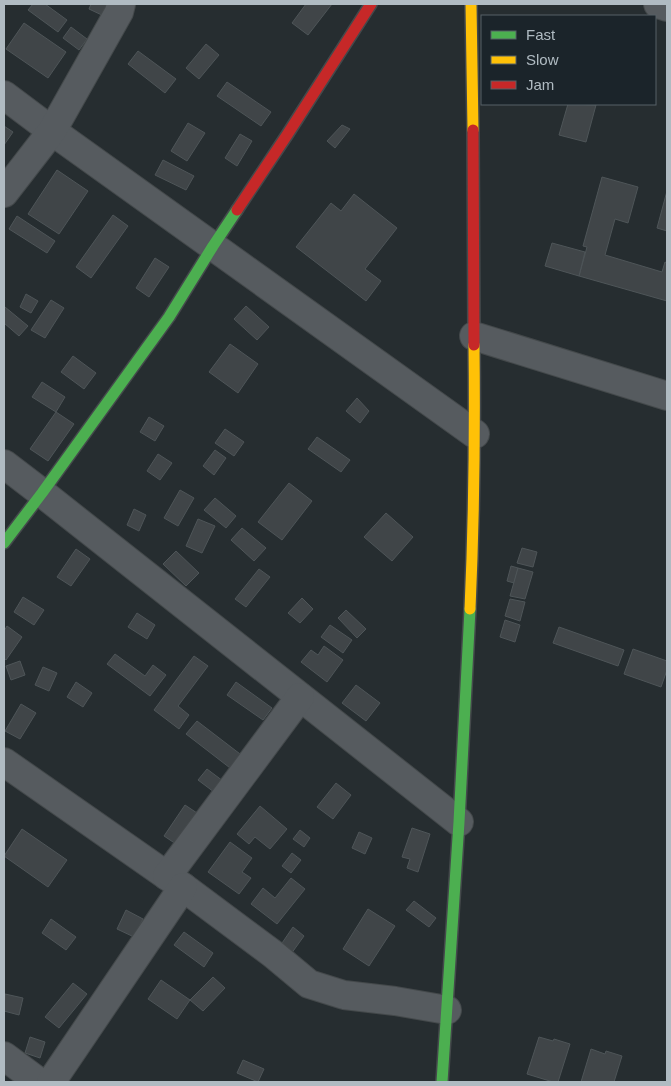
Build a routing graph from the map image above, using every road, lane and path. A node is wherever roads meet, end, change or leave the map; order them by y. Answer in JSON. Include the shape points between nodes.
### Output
{"nodes":[{"id":1,"x":121,"y":4,"type":"edge"},
{"id":2,"x":371,"y":4,"type":"edge"},
{"id":3,"x":471,"y":4,"type":"edge"},
{"id":4,"x":658,"y":4,"type":"edge"},
{"id":5,"x":667,"y":7,"type":"edge"},
{"id":6,"x":4,"y":95,"type":"edge"},
{"id":7,"x":52,"y":131,"type":"junction"},
{"id":8,"x":4,"y":192,"type":"edge"},
{"id":9,"x":213,"y":246,"type":"junction"},
{"id":10,"x":474,"y":336,"type":"junction"},
{"id":11,"x":667,"y":396,"type":"edge"},
{"id":12,"x":474,"y":434,"type":"junction"},
{"id":13,"x":4,"y":464,"type":"edge"},
{"id":14,"x":42,"y":493,"type":"junction"},
{"id":15,"x":4,"y":543,"type":"edge"},
{"id":16,"x":300,"y":697,"type":"junction"},
{"id":17,"x":4,"y":762,"type":"edge"},
{"id":18,"x":459,"y":822,"type":"junction"},
{"id":19,"x":175,"y":882,"type":"junction"},
{"id":20,"x":446,"y":1010,"type":"junction"},
{"id":21,"x":4,"y":1056,"type":"edge"},
{"id":22,"x":39,"y":1082,"type":"edge"},
{"id":23,"x":51,"y":1082,"type":"edge"},
{"id":24,"x":442,"y":1082,"type":"edge"}],
"edges":[{"from":1,"to":7,"type":"street"},
{"from":2,"to":9,"type":"street"},
{"from":3,"to":10,"type":"street"},
{"from":4,"to":5,"type":"street"},
{"from":6,"to":7,"type":"street"},
{"from":7,"to":8,"type":"street"},
{"from":7,"to":9,"type":"street"},
{"from":9,"to":12,"type":"street"},
{"from":9,"to":14,"type":"street","via":[[169,317]]},
{"from":10,"to":11,"type":"street"},
{"from":10,"to":12,"type":"street"},
{"from":12,"to":18,"type":"street","via":[[472,559]]},
{"from":13,"to":14,"type":"street"},
{"from":14,"to":15,"type":"street"},
{"from":14,"to":16,"type":"street"},
{"from":16,"to":18,"type":"street"},
{"from":16,"to":19,"type":"street"},
{"from":17,"to":19,"type":"street"},
{"from":18,"to":20,"type":"street"},
{"from":19,"to":20,"type":"street","via":[[309,984],[344,995]]},
{"from":19,"to":23,"type":"street"},
{"from":20,"to":24,"type":"street"},
{"from":21,"to":22,"type":"street"}]}
